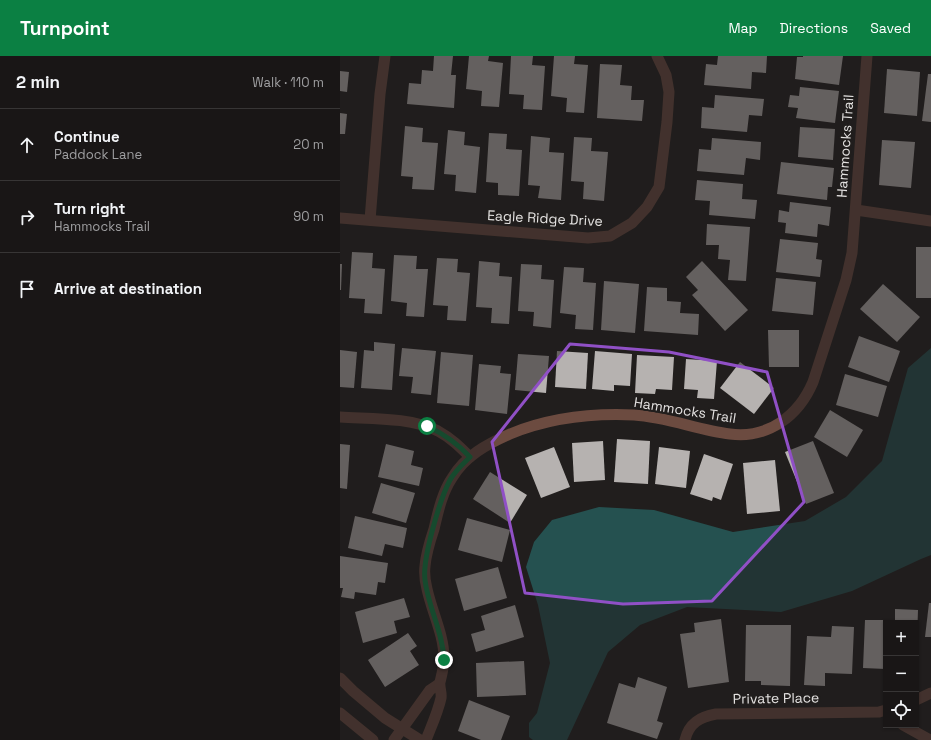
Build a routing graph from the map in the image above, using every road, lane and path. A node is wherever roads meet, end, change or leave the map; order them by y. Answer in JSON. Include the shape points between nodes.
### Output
{"nodes":[{"id":1,"x":385,"y":56,"type":"edge"},
{"id":2,"x":657,"y":56,"type":"edge"},
{"id":3,"x":867,"y":56,"type":"edge"},
{"id":4,"x":856,"y":210,"type":"junction"},
{"id":5,"x":340,"y":218,"type":"edge"},
{"id":6,"x":370,"y":220,"type":"junction"},
{"id":7,"x":931,"y":221,"type":"edge"},
{"id":8,"x":340,"y":417,"type":"edge"},
{"id":9,"x":470,"y":457,"type":"junction"},
{"id":10,"x":340,"y":678,"type":"edge"},
{"id":11,"x":439,"y":684,"type":"junction"},
{"id":12,"x":931,"y":693,"type":"edge"},
{"id":13,"x":919,"y":699,"type":"edge"},
{"id":14,"x":883,"y":712,"type":"edge"},
{"id":15,"x":340,"y":713,"type":"edge"},
{"id":16,"x":908,"y":728,"type":"edge"},
{"id":17,"x":403,"y":729,"type":"junction"},
{"id":18,"x":373,"y":740,"type":"edge"},
{"id":19,"x":394,"y":740,"type":"edge"},
{"id":20,"x":420,"y":740,"type":"edge"},
{"id":21,"x":426,"y":740,"type":"edge"},
{"id":22,"x":685,"y":740,"type":"edge"},
{"id":23,"x":930,"y":740,"type":"edge"}],
"edges":[{"from":1,"to":6,"type":"street"},
{"from":2,"to":6,"type":"street","name":"Eagle Ridge Drive","via":[[666,75],[668,92],[659,187],[647,207],[632,223],[610,236],[588,238]]},
{"from":3,"to":4,"type":"street","name":"Hammocks Trail"},
{"from":4,"to":7,"type":"street"},
{"from":4,"to":9,"type":"street","name":"Hammocks Trail","via":[[846,280],[813,382],[800,405],[781,423],[757,433],[731,434],[635,415],[573,417],[518,431],[483,447]]},
{"from":5,"to":6,"type":"street","name":"Eagle Ridge Drive"},
{"from":8,"to":9,"type":"street","via":[[402,421],[427,426],[449,438]]},
{"from":9,"to":11,"type":"street","name":"Hammocks Trail","via":[[458,469],[446,489],[426,554],[427,591],[444,647],[444,666]]},
{"from":10,"to":17,"type":"street","via":[[385,718]]},
{"from":11,"to":17,"type":"street","via":[[430,690]]},
{"from":11,"to":21,"type":"street","name":"Hammocks Trail","via":[[441,697]]},
{"from":12,"to":13,"type":"street"},
{"from":14,"to":22,"type":"street","name":"Private Place","via":[[716,714],[704,716],[694,723]]},
{"from":15,"to":18,"type":"street"},
{"from":16,"to":23,"type":"street"},
{"from":17,"to":19,"type":"street"},
{"from":17,"to":20,"type":"street"}]}
